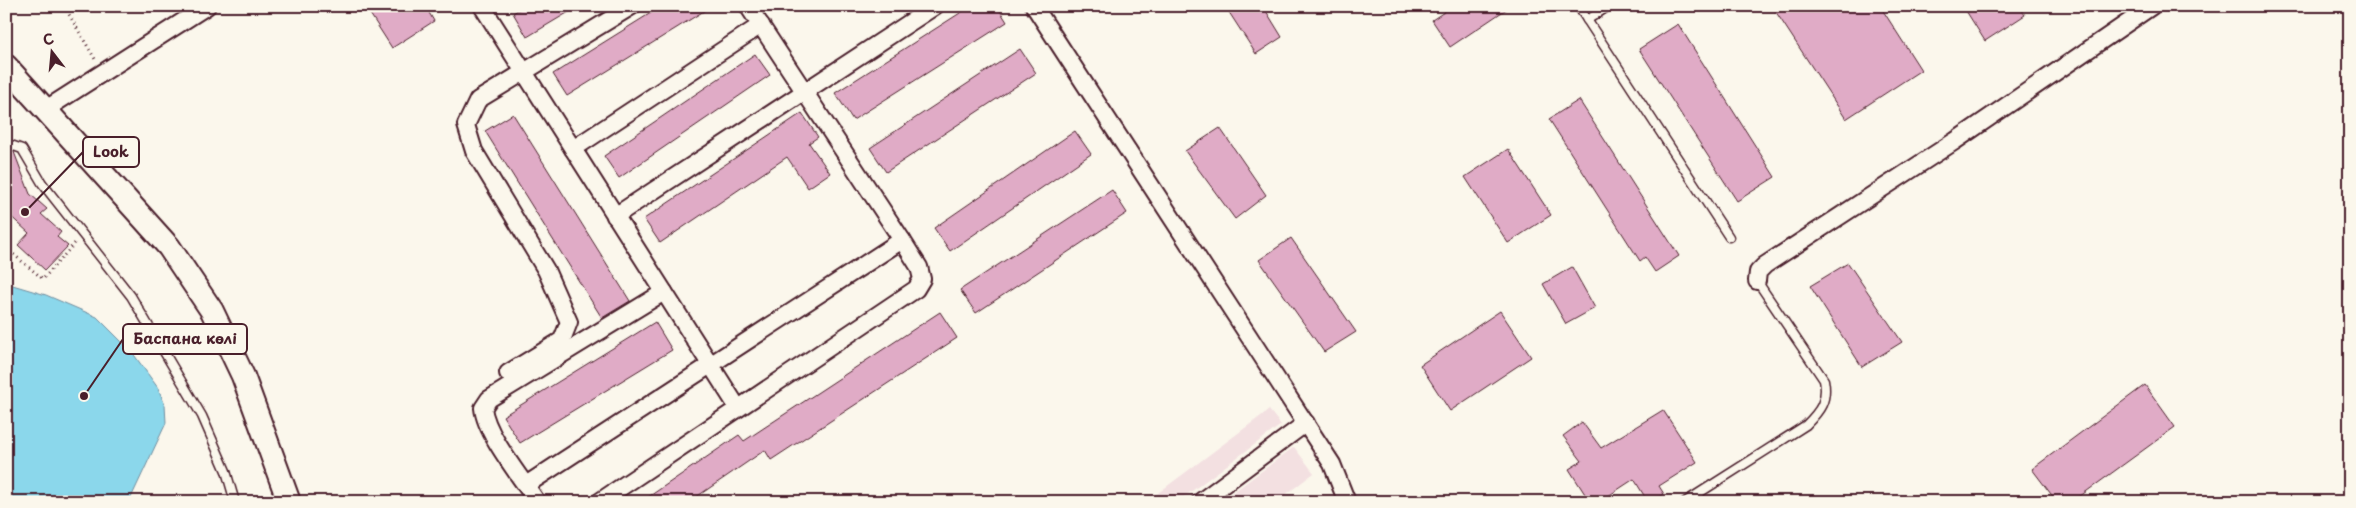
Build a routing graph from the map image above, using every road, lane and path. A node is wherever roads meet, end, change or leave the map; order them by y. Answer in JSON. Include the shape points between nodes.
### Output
{"nodes":[{"id":1,"x":64,"y":6,"type":"edge"},
{"id":2,"x":207,"y":6,"type":"edge"},
{"id":3,"x":632,"y":6,"type":"edge"},
{"id":4,"x":748,"y":6,"type":"edge"},
{"id":5,"x":935,"y":6,"type":"edge"},
{"id":6,"x":1034,"y":6,"type":"edge"},
{"id":7,"x":1578,"y":6,"type":"edge"},
{"id":8,"x":1609,"y":6,"type":"edge"},
{"id":9,"x":2152,"y":6,"type":"edge"},
{"id":10,"x":487,"y":8,"type":"edge"},
{"id":11,"x":1588,"y":20,"type":"junction"},
{"id":12,"x":761,"y":26,"type":"junction"},
{"id":13,"x":6,"y":66,"type":"edge"},
{"id":14,"x":103,"y":72,"type":"junction"},
{"id":15,"x":524,"y":73,"type":"junction"},
{"id":16,"x":804,"y":92,"type":"junction"},
{"id":17,"x":46,"y":109,"type":"junction"},
{"id":18,"x":6,"y":146,"type":"edge"},
{"id":19,"x":573,"y":149,"type":"junction"},
{"id":20,"x":615,"y":216,"type":"junction"},
{"id":21,"x":82,"y":235,"type":"junction"},
{"id":22,"x":1729,"y":237,"type":"dead end"},
{"id":23,"x":902,"y":240,"type":"junction"},
{"id":24,"x":6,"y":248,"type":"edge"},
{"id":25,"x":1757,"y":281,"type":"joint"},
{"id":26,"x":664,"y":292,"type":"junction"},
{"id":27,"x":711,"y":365,"type":"junction"},
{"id":28,"x":508,"y":373,"type":"dead end"},
{"id":29,"x":738,"y":408,"type":"junction"},
{"id":30,"x":1306,"y":423,"type":"junction"},
{"id":31,"x":526,"y":485,"type":"junction"},
{"id":32,"x":235,"y":502,"type":"edge"},
{"id":33,"x":289,"y":502,"type":"edge"},
{"id":34,"x":537,"y":502,"type":"edge"},
{"id":35,"x":599,"y":502,"type":"edge"},
{"id":36,"x":1200,"y":502,"type":"edge"},
{"id":37,"x":1347,"y":502,"type":"edge"},
{"id":38,"x":1686,"y":502,"type":"edge"}],
"edges":[{"from":1,"to":14,"type":"path"},
{"from":2,"to":14,"type":"street"},
{"from":3,"to":15,"type":"street"},
{"from":4,"to":12,"type":"street"},
{"from":5,"to":16,"type":"street"},
{"from":6,"to":30,"type":"street"},
{"from":7,"to":11,"type":"lane"},
{"from":8,"to":11,"type":"lane"},
{"from":9,"to":25,"type":"street","via":[[1955,141],[1764,265],[1758,272]]},
{"from":10,"to":15,"type":"street"},
{"from":11,"to":22,"type":"lane"},
{"from":12,"to":16,"type":"street"},
{"from":12,"to":19,"type":"street"},
{"from":13,"to":17,"type":"main road"},
{"from":14,"to":17,"type":"street"},
{"from":15,"to":19,"type":"street"},
{"from":15,"to":28,"type":"street","via":[[478,100],[466,124],[474,150],[546,270],[569,322],[562,340]]},
{"from":16,"to":20,"type":"street"},
{"from":16,"to":23,"type":"street"},
{"from":17,"to":33,"type":"main road","via":[[169,247],[212,311],[243,376]]},
{"from":18,"to":21,"type":"lane","via":[[22,149],[42,183]]},
{"from":19,"to":20,"type":"street"},
{"from":20,"to":26,"type":"street"},
{"from":21,"to":24,"type":"path","via":[[43,279]]},
{"from":21,"to":32,"type":"lane","via":[[131,296],[202,416],[226,470]]},
{"from":23,"to":27,"type":"street"},
{"from":23,"to":29,"type":"street","via":[[919,267],[922,279],[916,289]]},
{"from":25,"to":38,"type":"lane","via":[[1824,380],[1826,393],[1818,413],[1806,425]]},
{"from":26,"to":27,"type":"street"},
{"from":26,"to":31,"type":"street","via":[[489,399],[483,408],[484,418]]},
{"from":27,"to":29,"type":"street"},
{"from":27,"to":31,"type":"street"},
{"from":29,"to":35,"type":"street"},
{"from":30,"to":36,"type":"street"},
{"from":30,"to":37,"type":"street","via":[[1332,464]]},
{"from":31,"to":34,"type":"street"}]}
